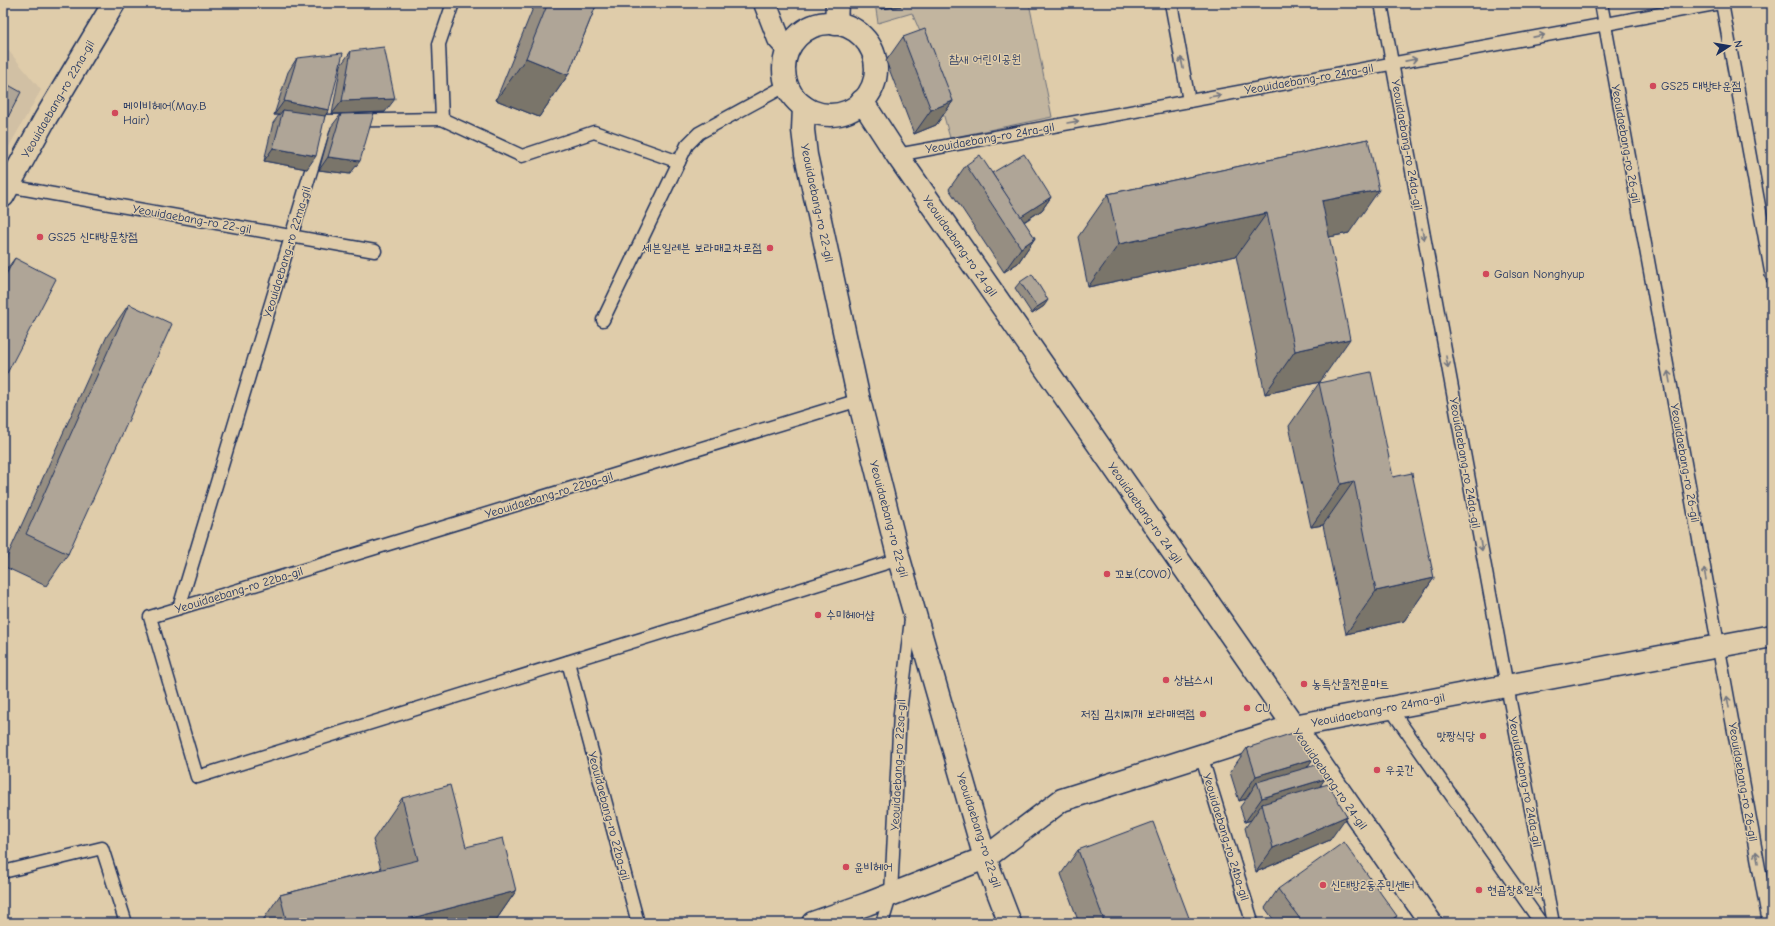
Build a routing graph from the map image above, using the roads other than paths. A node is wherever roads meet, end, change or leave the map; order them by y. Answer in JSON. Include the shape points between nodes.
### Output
{"nodes":[{"id":1,"x":114,"y":3,"type":"edge"},
{"id":2,"x":453,"y":3,"type":"edge"},
{"id":3,"x":765,"y":3,"type":"edge"},
{"id":4,"x":1171,"y":3,"type":"edge"},
{"id":5,"x":1381,"y":3,"type":"edge"},
{"id":6,"x":1601,"y":3,"type":"edge"},
{"id":7,"x":1721,"y":3,"type":"edge"},
{"id":8,"x":837,"y":13,"type":"edge"},
{"id":9,"x":1604,"y":24,"type":"junction"},
{"id":10,"x":788,"y":49,"type":"junction"},
{"id":11,"x":1392,"y":64,"type":"junction"},
{"id":12,"x":786,"y":85,"type":"junction"},
{"id":13,"x":862,"y":101,"type":"junction"},
{"id":14,"x":1189,"y":101,"type":"junction"},
{"id":15,"x":804,"y":107,"type":"junction"},
{"id":16,"x":442,"y":119,"type":"junction"},
{"id":17,"x":897,"y":155,"type":"junction"},
{"id":18,"x":679,"y":162,"type":"junction"},
{"id":19,"x":6,"y":191,"type":"edge"},
{"id":20,"x":291,"y":236,"type":"junction"},
{"id":21,"x":375,"y":251,"type":"dead end"},
{"id":22,"x":1772,"y":276,"type":"edge"},
{"id":23,"x":603,"y":320,"type":"dead end"},
{"id":24,"x":859,"y":400,"type":"junction"},
{"id":25,"x":899,"y":559,"type":"junction"},
{"id":26,"x":912,"y":605,"type":"junction"},
{"id":27,"x":179,"y":608,"type":"junction"},
{"id":28,"x":1772,"y":636,"type":"edge"},
{"id":29,"x":1718,"y":646,"type":"junction"},
{"id":30,"x":568,"y":662,"type":"junction"},
{"id":31,"x":1507,"y":686,"type":"junction"},
{"id":32,"x":1390,"y":708,"type":"junction"},
{"id":33,"x":1294,"y":726,"type":"junction"},
{"id":34,"x":1201,"y":755,"type":"junction"},
{"id":35,"x":985,"y":858,"type":"junction"},
{"id":36,"x":3,"y":872,"type":"edge"},
{"id":37,"x":891,"y":894,"type":"junction"},
{"id":38,"x":1251,"y":918,"type":"dead end"},
{"id":39,"x":126,"y":923,"type":"edge"},
{"id":40,"x":638,"y":923,"type":"edge"},
{"id":41,"x":813,"y":923,"type":"edge"},
{"id":42,"x":882,"y":923,"type":"edge"},
{"id":43,"x":1010,"y":923,"type":"edge"},
{"id":44,"x":1431,"y":923,"type":"edge"},
{"id":45,"x":1541,"y":923,"type":"edge"},
{"id":46,"x":1553,"y":923,"type":"edge"},
{"id":47,"x":1769,"y":923,"type":"edge"}],
"edges":[{"from":1,"to":19,"type":"street","name":"Yeouidaebang-ro 22na-gil","via":[[45,119]]},
{"from":2,"to":16,"type":"lane","via":[[439,44]]},
{"from":3,"to":10,"type":"street","via":[[779,39]]},
{"from":14,"to":4,"type":"lane","one_way":true},
{"from":5,"to":11,"type":"lane","name":"Yeouidaebang-ro 24da-gil"},
{"from":6,"to":9,"type":"lane","name":"Yeouidaebang-ro 26-gil"},
{"from":7,"to":9,"type":"lane","name":"Yeouidaebang-ro 24ra-gil"},
{"from":7,"to":22,"type":"lane"},
{"from":8,"to":10,"type":"street","via":[[826,23],[812,26],[800,33]]},
{"from":8,"to":13,"type":"street","via":[[864,38],[874,58],[872,86]]},
{"from":11,"to":9,"type":"lane","name":"Yeouidaebang-ro 24ra-gil","one_way":true},
{"from":29,"to":9,"type":"lane","name":"Yeouidaebang-ro 26-gil","one_way":true},
{"from":10,"to":12,"type":"street","via":[[784,71]]},
{"from":14,"to":11,"type":"lane","name":"Yeouidaebang-ro 24ra-gil","one_way":true},
{"from":11,"to":31,"type":"lane","name":"Yeouidaebang-ro 24da-gil","one_way":true},
{"from":12,"to":15,"type":"street","via":[[793,97]]},
{"from":12,"to":18,"type":"lane","via":[[699,133],[687,145]]},
{"from":13,"to":15,"type":"street","via":[[843,113],[830,115],[816,113]]},
{"from":13,"to":17,"type":"street","name":"Yeouidaebang-ro 24-gil"},
{"from":17,"to":14,"type":"lane","name":"Yeouidaebang-ro 24ra-gil","one_way":true},
{"from":15,"to":24,"type":"street","name":"Yeouidaebang-ro 22-gil","via":[[806,155]]},
{"from":16,"to":18,"type":"lane","via":[[522,156],[594,132]]},
{"from":16,"to":20,"type":"lane","name":"Yeouidaebang-ro 22ma-gil","via":[[326,121]]},
{"from":17,"to":33,"type":"street","name":"Yeouidaebang-ro 24-gil"},
{"from":18,"to":23,"type":"lane"},
{"from":19,"to":20,"type":"lane","name":"Yeouidaebang-ro 22-gil"},
{"from":20,"to":21,"type":"lane","name":"Yeouidaebang-ro 22-gil"},
{"from":20,"to":27,"type":"lane","name":"Yeouidaebang-ro 22ma-gil"},
{"from":24,"to":25,"type":"street","name":"Yeouidaebang-ro 22-gil"},
{"from":24,"to":27,"type":"lane","name":"Yeouidaebang-ro 22ba-gil"},
{"from":25,"to":26,"type":"street","name":"Yeouidaebang-ro 22-gil"},
{"from":25,"to":30,"type":"lane","name":"Yeouidaebang-ro 22ba-gil"},
{"from":26,"to":35,"type":"street","name":"Yeouidaebang-ro 22-gil"},
{"from":26,"to":37,"type":"lane","name":"Yeouidaebang-ro 22sa-gil","via":[[900,713]]},
{"from":27,"to":30,"type":"lane","name":"Yeouidaebang-ro 22ba-gil","via":[[150,617],[197,777]]},
{"from":28,"to":29,"type":"street","name":"Yeouidaebang-ro 24ma-gil"},
{"from":29,"to":31,"type":"street","name":"Yeouidaebang-ro 24ma-gil"},
{"from":47,"to":29,"type":"lane","name":"Yeouidaebang-ro 26-gil","one_way":true},
{"from":30,"to":40,"type":"lane","name":"Yeouidaebang-ro 22ba-gil"},
{"from":31,"to":32,"type":"street","name":"Yeouidaebang-ro 24ma-gil"},
{"from":31,"to":46,"type":"lane","name":"Yeouidaebang-ro 24da-gil"},
{"from":32,"to":33,"type":"street","name":"Yeouidaebang-ro 24ma-gil"},
{"from":32,"to":45,"type":"lane"},
{"from":33,"to":34,"type":"street","name":"Yeouidaebang-ro 24ma-gil"},
{"from":33,"to":44,"type":"street","name":"Yeouidaebang-ro 24-gil"},
{"from":34,"to":35,"type":"street","name":"Yeouidaebang-ro 24ma-gil","via":[[1062,800]]},
{"from":34,"to":38,"type":"lane","name":"Yeouidaebang-ro 24ba-gil"},
{"from":35,"to":37,"type":"street","name":"Yeouidaebang-ro 24ma-gil"},
{"from":35,"to":43,"type":"street","name":"Yeouidaebang-ro 22-gil"},
{"from":36,"to":39,"type":"lane","via":[[102,848]]},
{"from":37,"to":41,"type":"street","name":"Yeouidaebang-ro 24ma-gil"},
{"from":37,"to":42,"type":"lane","name":"Yeouidaebang-ro 22sa-gil"}]}
